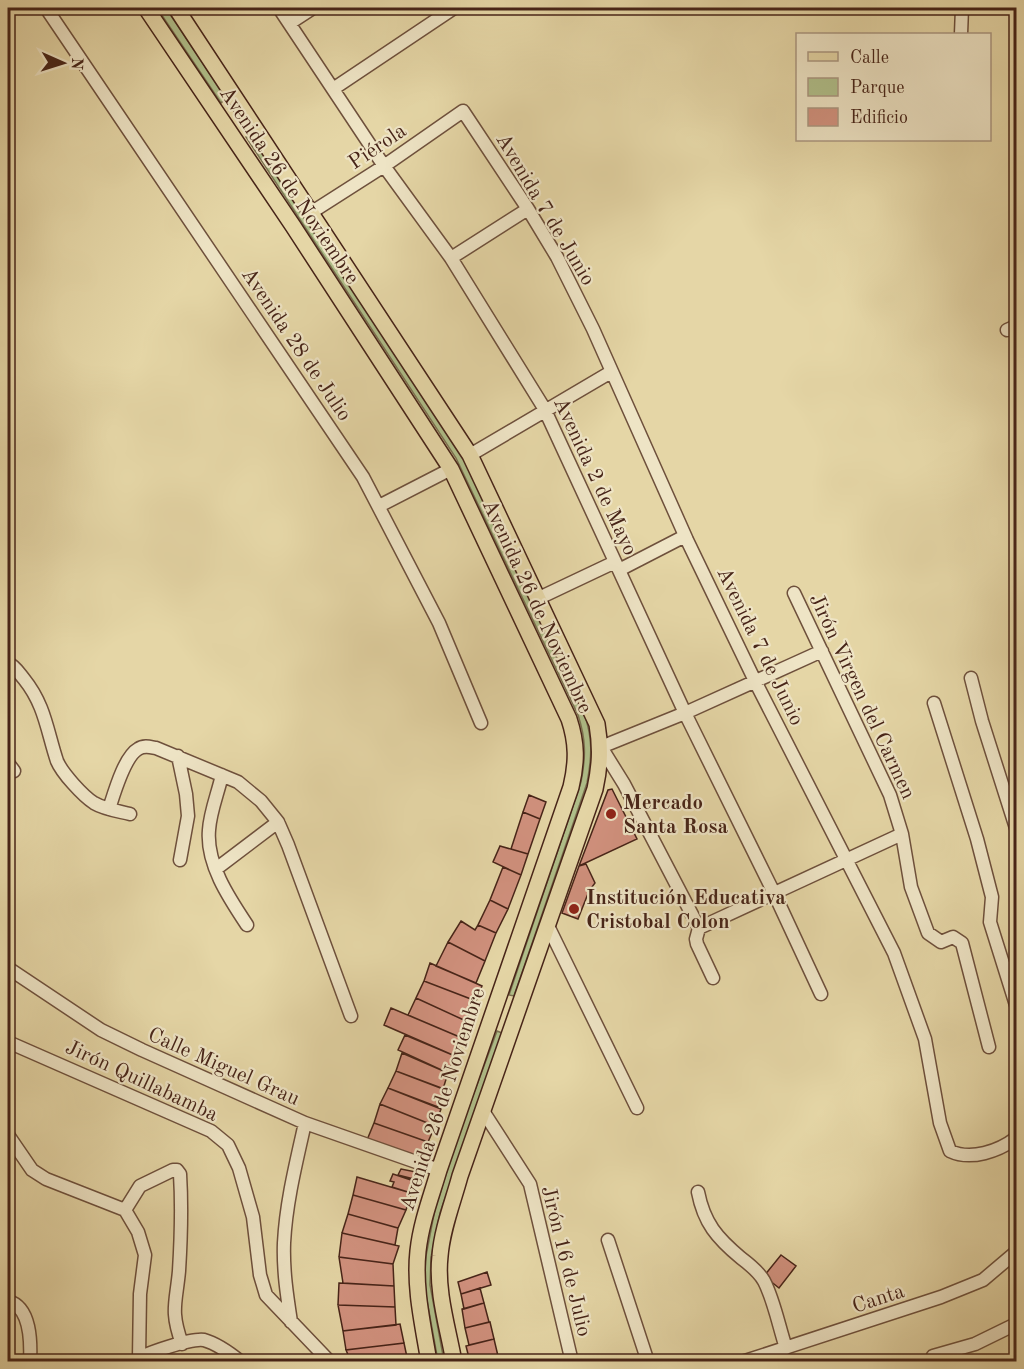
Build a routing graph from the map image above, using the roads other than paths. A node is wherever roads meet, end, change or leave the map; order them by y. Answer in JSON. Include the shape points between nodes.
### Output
{"nodes":[{"id":1,"x":46,"y":8,"type":"edge"},
{"id":2,"x":146,"y":8,"type":"edge"},
{"id":3,"x":176,"y":8,"type":"edge"},
{"id":4,"x":279,"y":8,"type":"edge"},
{"id":5,"x":313,"y":8,"type":"edge"},
{"id":6,"x":454,"y":8,"type":"edge"},
{"id":7,"x":962,"y":8,"type":"edge"},
{"id":8,"x":290,"y":23,"type":"junction"},
{"id":9,"x":961,"y":33,"type":"edge"},
{"id":10,"x":333,"y":89,"type":"junction"},
{"id":11,"x":463,"y":111,"type":"joint"},
{"id":12,"x":248,"y":114,"type":"junction"},
{"id":13,"x":228,"y":129,"type":"junction"},
{"id":14,"x":384,"y":166,"type":"junction"},
{"id":15,"x":528,"y":209,"type":"junction"},
{"id":16,"x":312,"y":212,"type":"junction"},
{"id":17,"x":451,"y":258,"type":"junction"},
{"id":18,"x":611,"y":372,"type":"junction"},
{"id":19,"x":545,"y":412,"type":"junction"},
{"id":20,"x":470,"y":455,"type":"junction"},
{"id":21,"x":451,"y":468,"type":"junction"},
{"id":22,"x":379,"y":506,"type":"junction"},
{"id":23,"x":685,"y":536,"type":"junction"},
{"id":24,"x":617,"y":566,"type":"junction"},
{"id":25,"x":794,"y":593,"type":"dead end"},
{"id":26,"x":538,"y":598,"type":"junction"},
{"id":27,"x":822,"y":651,"type":"junction"},
{"id":28,"x":8,"y":663,"type":"edge"},
{"id":29,"x":971,"y":678,"type":"dead end"},
{"id":30,"x":756,"y":683,"type":"junction"},
{"id":31,"x":934,"y":703,"type":"dead end"},
{"id":32,"x":685,"y":713,"type":"junction"},
{"id":33,"x":481,"y":723,"type":"dead end"},
{"id":34,"x":601,"y":747,"type":"junction"},
{"id":35,"x":178,"y":756,"type":"junction"},
{"id":36,"x":222,"y":775,"type":"junction"},
{"id":37,"x":109,"y":809,"type":"junction"},
{"id":38,"x":130,"y":814,"type":"dead end"},
{"id":39,"x":278,"y":822,"type":"junction"},
{"id":40,"x":1017,"y":828,"type":"edge"},
{"id":41,"x":902,"y":834,"type":"junction"},
{"id":42,"x":180,"y":860,"type":"dead end"},
{"id":43,"x":845,"y":860,"type":"junction"},
{"id":44,"x":216,"y":869,"type":"junction"},
{"id":45,"x":774,"y":893,"type":"junction"},
{"id":46,"x":247,"y":925,"type":"dead end"},
{"id":47,"x":548,"y":926,"type":"junction"},
{"id":48,"x":699,"y":928,"type":"junction"},
{"id":49,"x":8,"y":968,"type":"edge"},
{"id":50,"x":713,"y":978,"type":"dead end"},
{"id":51,"x":821,"y":994,"type":"dead end"},
{"id":52,"x":1017,"y":1005,"type":"edge"},
{"id":53,"x":494,"y":1008,"type":"junction"},
{"id":54,"x":351,"y":1016,"type":"dead end"},
{"id":55,"x":516,"y":1017,"type":"junction"},
{"id":56,"x":8,"y":1042,"type":"edge"},
{"id":57,"x":990,"y":1047,"type":"dead end"},
{"id":58,"x":637,"y":1108,"type":"dead end"},
{"id":59,"x":483,"y":1111,"type":"junction"},
{"id":60,"x":305,"y":1123,"type":"junction"},
{"id":61,"x":8,"y":1135,"type":"edge"},
{"id":62,"x":1017,"y":1138,"type":"edge"},
{"id":63,"x":439,"y":1170,"type":"junction"},
{"id":64,"x":698,"y":1192,"type":"dead end"},
{"id":65,"x":125,"y":1209,"type":"junction"},
{"id":66,"x":608,"y":1240,"type":"dead end"},
{"id":67,"x":1017,"y":1252,"type":"edge"},
{"id":68,"x":8,"y":1301,"type":"edge"},
{"id":69,"x":291,"y":1322,"type":"junction"},
{"id":70,"x":1017,"y":1324,"type":"edge"},
{"id":71,"x":182,"y":1344,"type":"junction"},
{"id":72,"x":786,"y":1348,"type":"junction"},
{"id":73,"x":933,"y":1356,"type":"dead end"},
{"id":74,"x":137,"y":1360,"type":"edge"},
{"id":75,"x":30,"y":1362,"type":"edge"},
{"id":76,"x":241,"y":1362,"type":"edge"},
{"id":77,"x":330,"y":1362,"type":"edge"},
{"id":78,"x":429,"y":1362,"type":"edge"},
{"id":79,"x":454,"y":1362,"type":"edge"},
{"id":80,"x":572,"y":1362,"type":"edge"},
{"id":81,"x":648,"y":1362,"type":"edge"},
{"id":82,"x":742,"y":1362,"type":"edge"}],
"edges":[{"from":1,"to":22,"type":"street","name":"Avenida 28 de Julio"},
{"from":2,"to":13,"type":"main road","name":"Avenida 26 de Noviembre"},
{"from":3,"to":12,"type":"main road","name":"Avenida 26 de Noviembre"},
{"from":4,"to":8,"type":"street","name":"Avenida 2 de Mayo"},
{"from":5,"to":8,"type":"street"},
{"from":6,"to":10,"type":"street"},
{"from":7,"to":9,"type":"street"},
{"from":8,"to":10,"type":"street","name":"Avenida 2 de Mayo"},
{"from":10,"to":14,"type":"street","name":"Avenida 2 de Mayo"},
{"from":11,"to":14,"type":"street","name":"Piérola"},
{"from":11,"to":15,"type":"street","name":"Avenida 7 de Junio"},
{"from":12,"to":13,"type":"main road"},
{"from":12,"to":16,"type":"main road","name":"Avenida 26 de Noviembre"},
{"from":13,"to":21,"type":"main road","name":"Avenida 26 de Noviembre"},
{"from":14,"to":16,"type":"street","name":"Piérola"},
{"from":14,"to":17,"type":"street","name":"Avenida 2 de Mayo"},
{"from":15,"to":17,"type":"street"},
{"from":15,"to":18,"type":"street","name":"Avenida 7 de Junio","via":[[562,267]]},
{"from":16,"to":20,"type":"main road","name":"Avenida 26 de Noviembre"},
{"from":17,"to":19,"type":"street","name":"Avenida 2 de Mayo"},
{"from":18,"to":19,"type":"street"},
{"from":18,"to":23,"type":"street","name":"Avenida 7 de Junio"},
{"from":19,"to":20,"type":"street"},
{"from":19,"to":24,"type":"street","name":"Avenida 2 de Mayo"},
{"from":20,"to":26,"type":"main road","name":"Avenida 26 de Noviembre"},
{"from":21,"to":22,"type":"street"},
{"from":21,"to":53,"type":"main road","name":"Avenida 26 de Noviembre","via":[[568,719],[576,750],[571,787]]},
{"from":22,"to":33,"type":"street","name":"Avenida 28 de Julio","via":[[439,623]]},
{"from":23,"to":24,"type":"street"},
{"from":23,"to":30,"type":"street","name":"Avenida 7 de Junio"},
{"from":24,"to":26,"type":"street"},
{"from":24,"to":32,"type":"street","name":"Avenida 2 de Mayo"},
{"from":25,"to":27,"type":"street","name":"Jirón Virgen del Carmen"},
{"from":26,"to":34,"type":"main road","name":"Avenida 26 de Noviembre","via":[[590,707]]},
{"from":27,"to":30,"type":"street"},
{"from":27,"to":41,"type":"street","name":"Jirón Virgen del Carmen","via":[[890,795]]},
{"from":28,"to":37,"type":"street","via":[[30,687],[41,707],[58,763],[94,803]]},
{"from":29,"to":40,"type":"street","via":[[981,721]]},
{"from":30,"to":32,"type":"street"},
{"from":30,"to":43,"type":"street","name":"Avenida 7 de Junio"},
{"from":31,"to":52,"type":"street","via":[[982,858],[992,897],[990,922]]},
{"from":32,"to":34,"type":"street"},
{"from":32,"to":45,"type":"street","name":"Avenida 2 de Mayo"},
{"from":34,"to":47,"type":"main road","name":"Avenida 26 de Noviembre","via":[[595,789]]},
{"from":34,"to":48,"type":"street"},
{"from":35,"to":36,"type":"street"},
{"from":35,"to":37,"type":"street","via":[[147,746],[139,748],[125,767]]},
{"from":35,"to":42,"type":"street","via":[[188,816]]},
{"from":36,"to":39,"type":"street","via":[[238,782],[261,801]]},
{"from":36,"to":44,"type":"street","via":[[209,829]]},
{"from":37,"to":38,"type":"street"},
{"from":39,"to":44,"type":"street"},
{"from":39,"to":54,"type":"street"},
{"from":41,"to":43,"type":"street"},
{"from":41,"to":57,"type":"street","name":"Jirón Virgen del Carmen","via":[[911,887],[928,933],[941,942],[953,937],[962,943]]},
{"from":43,"to":45,"type":"street"},
{"from":43,"to":62,"type":"street","name":"Avenida 7 de Junio","via":[[894,953],[925,1039],[940,1123],[950,1151],[960,1156],[973,1154],[1003,1148]]},
{"from":44,"to":46,"type":"street"},
{"from":45,"to":48,"type":"street"},
{"from":45,"to":51,"type":"street","name":"Avenida 2 de Mayo"},
{"from":47,"to":55,"type":"main road","name":"Avenida 26 de Noviembre"},
{"from":47,"to":58,"type":"street"},
{"from":48,"to":50,"type":"street","via":[[697,944]]},
{"from":49,"to":60,"type":"street","name":"Calle Miguel Grau","via":[[101,1030]]},
{"from":53,"to":55,"type":"main road"},
{"from":53,"to":63,"type":"main road","name":"Avenida 26 de Noviembre"},
{"from":55,"to":59,"type":"main road","name":"Avenida 26 de Noviembre"},
{"from":56,"to":69,"type":"street","name":"Jirón Quillabamba","via":[[211,1131],[228,1145],[253,1217],[266,1295]]},
{"from":59,"to":79,"type":"main road","name":"Avenida 26 de Noviembre","via":[[457,1186],[439,1257]]},
{"from":59,"to":80,"type":"street","name":"Jirón 16 de Julio","via":[[530,1184]]},
{"from":60,"to":63,"type":"street","name":"Calle Miguel Grau"},
{"from":60,"to":69,"type":"street","via":[[284,1244]]},
{"from":61,"to":65,"type":"street","via":[[32,1170],[46,1179]]},
{"from":63,"to":78,"type":"main road","name":"Avenida 26 de Noviembre","via":[[418,1252],[417,1290]]},
{"from":64,"to":72,"type":"street","via":[[711,1228],[763,1280]]},
{"from":65,"to":71,"type":"street","via":[[140,1186],[173,1170],[180,1174],[182,1215],[174,1303],[175,1324]]},
{"from":65,"to":74,"type":"street","via":[[145,1255]]},
{"from":66,"to":81,"type":"street"},
{"from":67,"to":72,"type":"street","name":"Canta","via":[[983,1280]]},
{"from":68,"to":75,"type":"street","via":[[19,1307],[25,1317]]},
{"from":69,"to":77,"type":"street","name":"Jirón Quillabamba"},
{"from":70,"to":73,"type":"street","via":[[975,1344]]},
{"from":71,"to":74,"type":"street"},
{"from":71,"to":76,"type":"street","via":[[201,1340],[223,1348]]},
{"from":72,"to":82,"type":"street","name":"Canta"}]}
